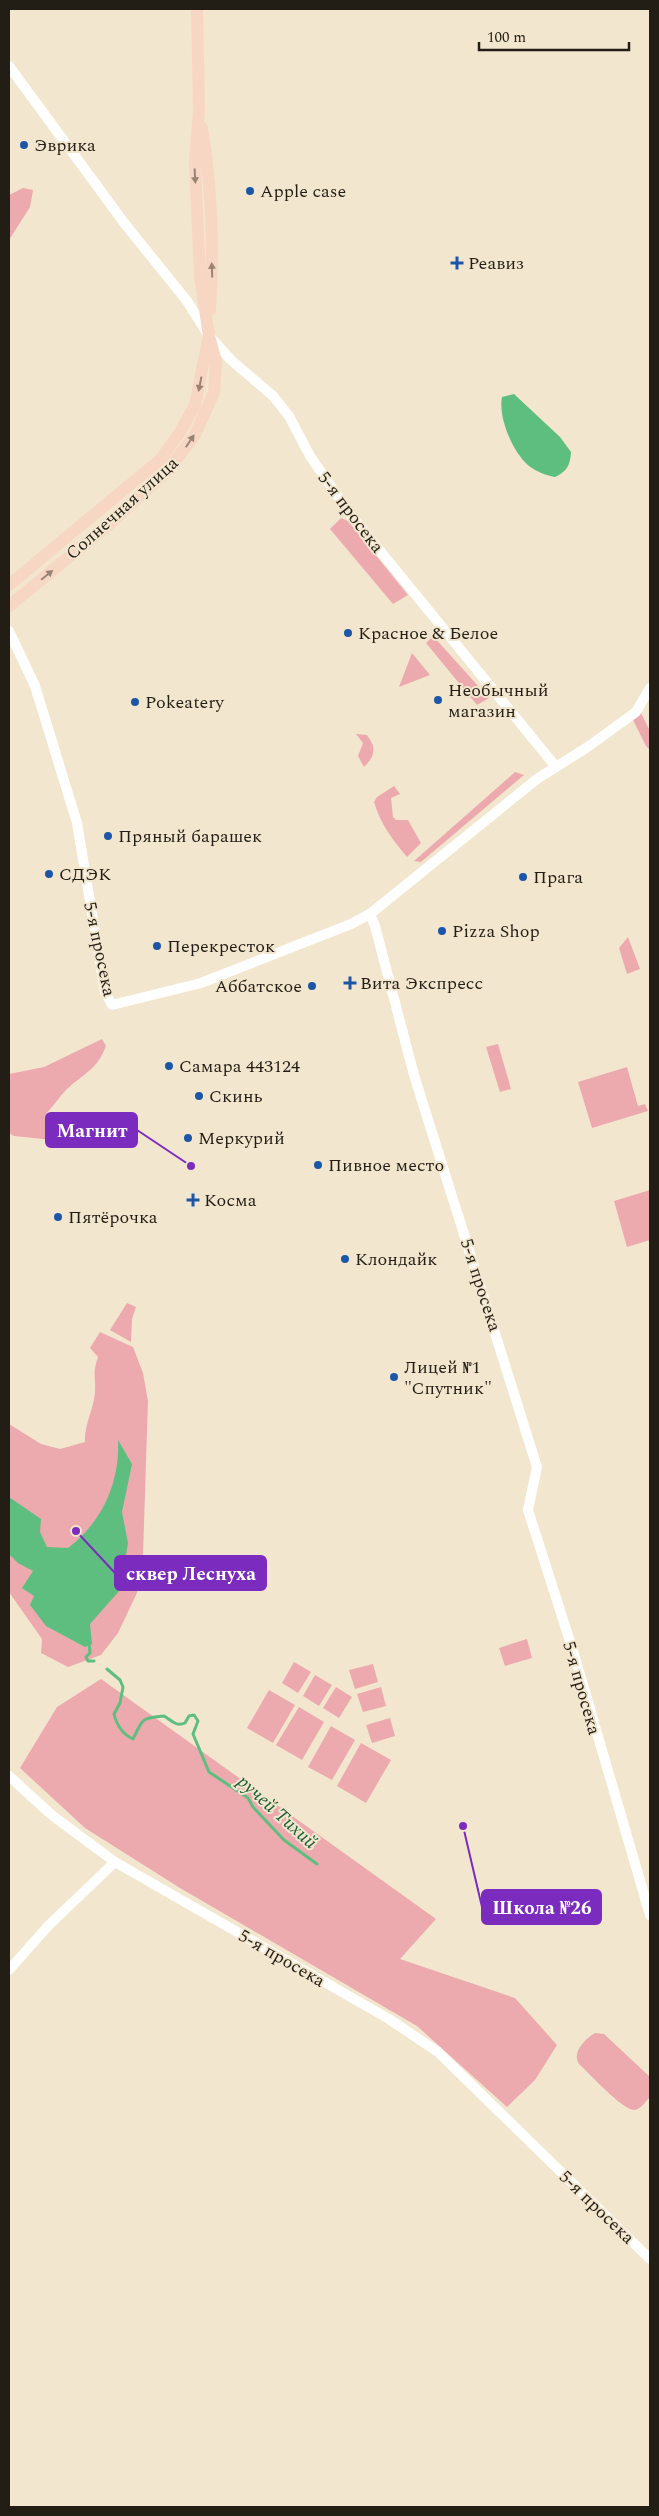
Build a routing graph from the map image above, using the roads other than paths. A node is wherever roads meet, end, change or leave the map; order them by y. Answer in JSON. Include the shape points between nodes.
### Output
{"nodes":[{"id":1,"x":197,"y":9,"type":"edge"},
{"id":2,"x":9,"y":66,"type":"edge"},
{"id":3,"x":209,"y":336,"type":"junction"},
{"id":4,"x":9,"y":585,"type":"edge"},
{"id":5,"x":9,"y":606,"type":"edge"},
{"id":6,"x":9,"y":631,"type":"edge"},
{"id":7,"x":650,"y":688,"type":"edge"},
{"id":8,"x":556,"y":767,"type":"junction"},
{"id":9,"x":370,"y":914,"type":"junction"},
{"id":10,"x":9,"y":1776,"type":"edge"},
{"id":11,"x":115,"y":1862,"type":"junction"},
{"id":12,"x":650,"y":1915,"type":"edge"},
{"id":13,"x":9,"y":1970,"type":"edge"},
{"id":14,"x":650,"y":2259,"type":"edge"}],
"edges":[{"from":1,"to":3,"type":"main road","via":[[199,110],[208,162],[212,277]]},
{"from":2,"to":3,"type":"street","name":"5-я просека","via":[[125,224],[187,301]]},
{"from":3,"to":4,"type":"main road","name":"Солнечная улица","one_way":true,"via":[[195,405],[161,459]]},
{"from":5,"to":3,"type":"main road","name":"Солнечная улица","one_way":true,"via":[[124,511],[182,454],[195,435],[214,392],[216,361]]},
{"from":3,"to":8,"type":"street","name":"5-я просека","via":[[231,360],[274,396],[350,514]]},
{"from":6,"to":9,"type":"street","name":"5-я просека","via":[[36,686],[77,824],[106,992],[112,1006],[200,982],[352,924]]},
{"from":7,"to":8,"type":"street","via":[[636,712]]},
{"from":8,"to":9,"type":"street","name":"5-я просека"},
{"from":9,"to":12,"type":"street","name":"5-я просека","via":[[414,1075],[537,1467],[528,1510],[574,1654]]},
{"from":10,"to":11,"type":"street","name":"5-я просека","via":[[53,1816]]},
{"from":11,"to":13,"type":"street","via":[[49,1925]]},
{"from":11,"to":14,"type":"street","name":"5-я просека","via":[[389,2019],[438,2052]]}]}
